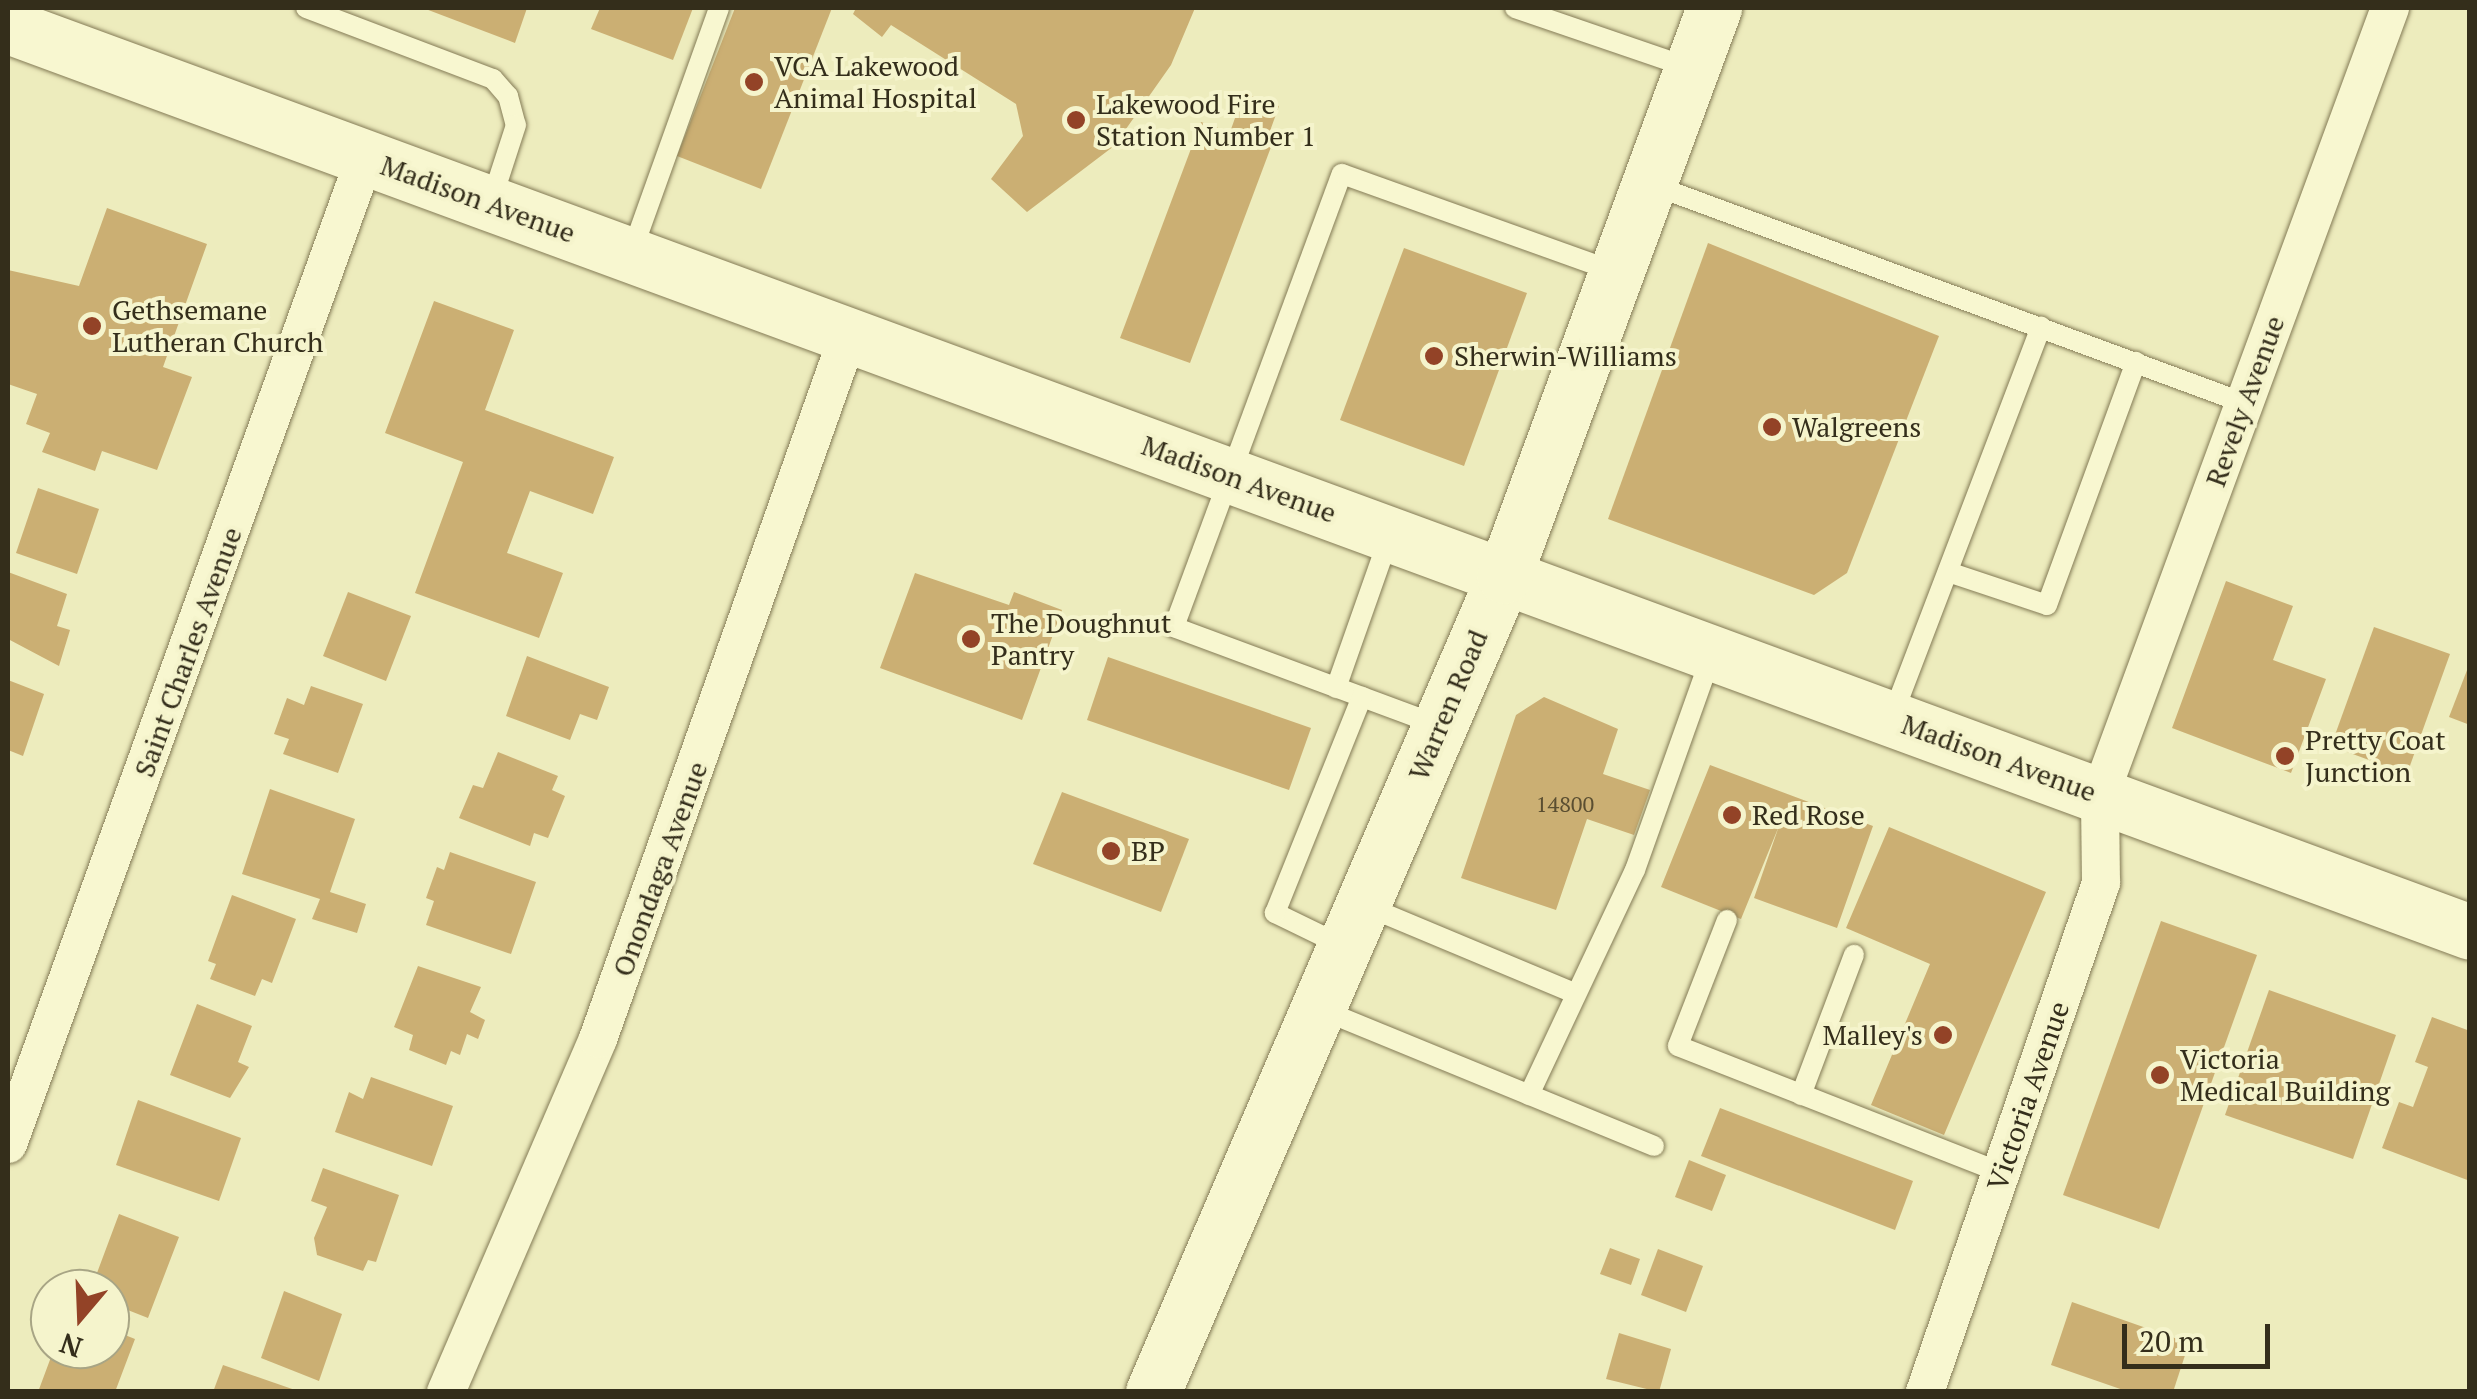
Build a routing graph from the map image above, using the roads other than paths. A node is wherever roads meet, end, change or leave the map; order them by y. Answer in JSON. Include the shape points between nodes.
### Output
{"nodes":[{"id":1,"x":306,"y":8,"type":"edge"},
{"id":2,"x":719,"y":8,"type":"edge"},
{"id":3,"x":1515,"y":8,"type":"edge"},
{"id":4,"x":1714,"y":8,"type":"edge"},
{"id":5,"x":2390,"y":8,"type":"edge"},
{"id":6,"x":8,"y":26,"type":"edge"},
{"id":7,"x":1692,"y":68,"type":"junction"},
{"id":8,"x":365,"y":158,"type":"junction"},
{"id":9,"x":1650,"y":184,"type":"junction"},
{"id":10,"x":491,"y":204,"type":"junction"},
{"id":11,"x":631,"y":256,"type":"junction"},
{"id":12,"x":1617,"y":272,"type":"junction"},
{"id":13,"x":2041,"y":326,"type":"junction"},
{"id":14,"x":848,"y":336,"type":"junction"},
{"id":15,"x":2136,"y":362,"type":"junction"},
{"id":16,"x":2244,"y":403,"type":"junction"},
{"id":17,"x":1228,"y":475,"type":"junction"},
{"id":18,"x":1390,"y":534,"type":"junction"},
{"id":19,"x":1948,"y":572,"type":"junction"},
{"id":20,"x":1504,"y":576,"type":"junction"},
{"id":21,"x":1713,"y":652,"type":"junction"},
{"id":22,"x":1336,"y":688,"type":"junction"},
{"id":23,"x":1362,"y":697,"type":"junction"},
{"id":24,"x":1891,"y":718,"type":"junction"},
{"id":25,"x":1440,"y":726,"type":"junction"},
{"id":26,"x":2100,"y":795,"type":"junction"},
{"id":27,"x":1727,"y":920,"type":"dead end"},
{"id":28,"x":1354,"y":926,"type":"junction"},
{"id":29,"x":2470,"y":932,"type":"edge"},
{"id":30,"x":1854,"y":955,"type":"dead end"},
{"id":31,"x":1572,"y":992,"type":"junction"},
{"id":32,"x":1318,"y":1009,"type":"junction"},
{"id":33,"x":1801,"y":1095,"type":"junction"},
{"id":34,"x":1530,"y":1096,"type":"junction"},
{"id":35,"x":8,"y":1144,"type":"edge"},
{"id":36,"x":1654,"y":1146,"type":"dead end"},
{"id":37,"x":2002,"y":1172,"type":"junction"},
{"id":38,"x":446,"y":1392,"type":"edge"},
{"id":39,"x":1154,"y":1392,"type":"edge"},
{"id":40,"x":1925,"y":1392,"type":"edge"}],
"edges":[{"from":1,"to":10,"type":"lane","via":[[493,79],[508,96],[516,125]]},
{"from":2,"to":11,"type":"lane"},
{"from":3,"to":7,"type":"lane"},
{"from":4,"to":7,"type":"main road","name":"Warren Road"},
{"from":5,"to":16,"type":"street","name":"Revely Avenue"},
{"from":6,"to":8,"type":"main road","name":"Madison Avenue"},
{"from":7,"to":9,"type":"main road","name":"Warren Road"},
{"from":8,"to":10,"type":"main road","name":"Madison Avenue"},
{"from":8,"to":35,"type":"street","name":"Saint Charles Avenue"},
{"from":9,"to":12,"type":"main road","name":"Warren Road"},
{"from":9,"to":13,"type":"lane"},
{"from":10,"to":11,"type":"main road","name":"Madison Avenue"},
{"from":11,"to":14,"type":"main road","name":"Madison Avenue"},
{"from":12,"to":17,"type":"lane","via":[[1342,174]]},
{"from":12,"to":20,"type":"main road","name":"Warren Road"},
{"from":13,"to":15,"type":"lane"},
{"from":13,"to":19,"type":"lane"},
{"from":14,"to":17,"type":"main road","name":"Madison Avenue"},
{"from":14,"to":38,"type":"street","name":"Onondaga Avenue","via":[[598,1039]]},
{"from":15,"to":16,"type":"lane"},
{"from":15,"to":19,"type":"lane","via":[[2047,605]]},
{"from":16,"to":26,"type":"street","name":"Revely Avenue"},
{"from":17,"to":18,"type":"main road","name":"Madison Avenue"},
{"from":17,"to":22,"type":"lane","via":[[1174,627]]},
{"from":18,"to":20,"type":"main road","name":"Madison Avenue"},
{"from":18,"to":22,"type":"lane"},
{"from":19,"to":24,"type":"lane"},
{"from":20,"to":21,"type":"main road","name":"Madison Avenue"},
{"from":20,"to":25,"type":"main road","name":"Warren Road"},
{"from":21,"to":24,"type":"main road","name":"Madison Avenue"},
{"from":21,"to":31,"type":"lane","via":[[1634,870]]},
{"from":22,"to":23,"type":"lane"},
{"from":23,"to":25,"type":"lane"},
{"from":23,"to":28,"type":"lane","via":[[1274,913]]},
{"from":24,"to":26,"type":"main road","name":"Madison Avenue"},
{"from":25,"to":28,"type":"main road","name":"Warren Road"},
{"from":26,"to":29,"type":"main road","name":"Madison Avenue"},
{"from":26,"to":37,"type":"street","name":"Victoria Avenue","via":[[2101,883]]},
{"from":27,"to":33,"type":"lane","via":[[1678,1046]]},
{"from":28,"to":31,"type":"lane"},
{"from":28,"to":32,"type":"main road","name":"Warren Road"},
{"from":30,"to":33,"type":"lane"},
{"from":31,"to":34,"type":"lane"},
{"from":32,"to":34,"type":"lane"},
{"from":32,"to":39,"type":"main road","name":"Warren Road"},
{"from":33,"to":37,"type":"lane"},
{"from":34,"to":36,"type":"lane"},
{"from":37,"to":40,"type":"street","name":"Victoria Avenue"}]}
